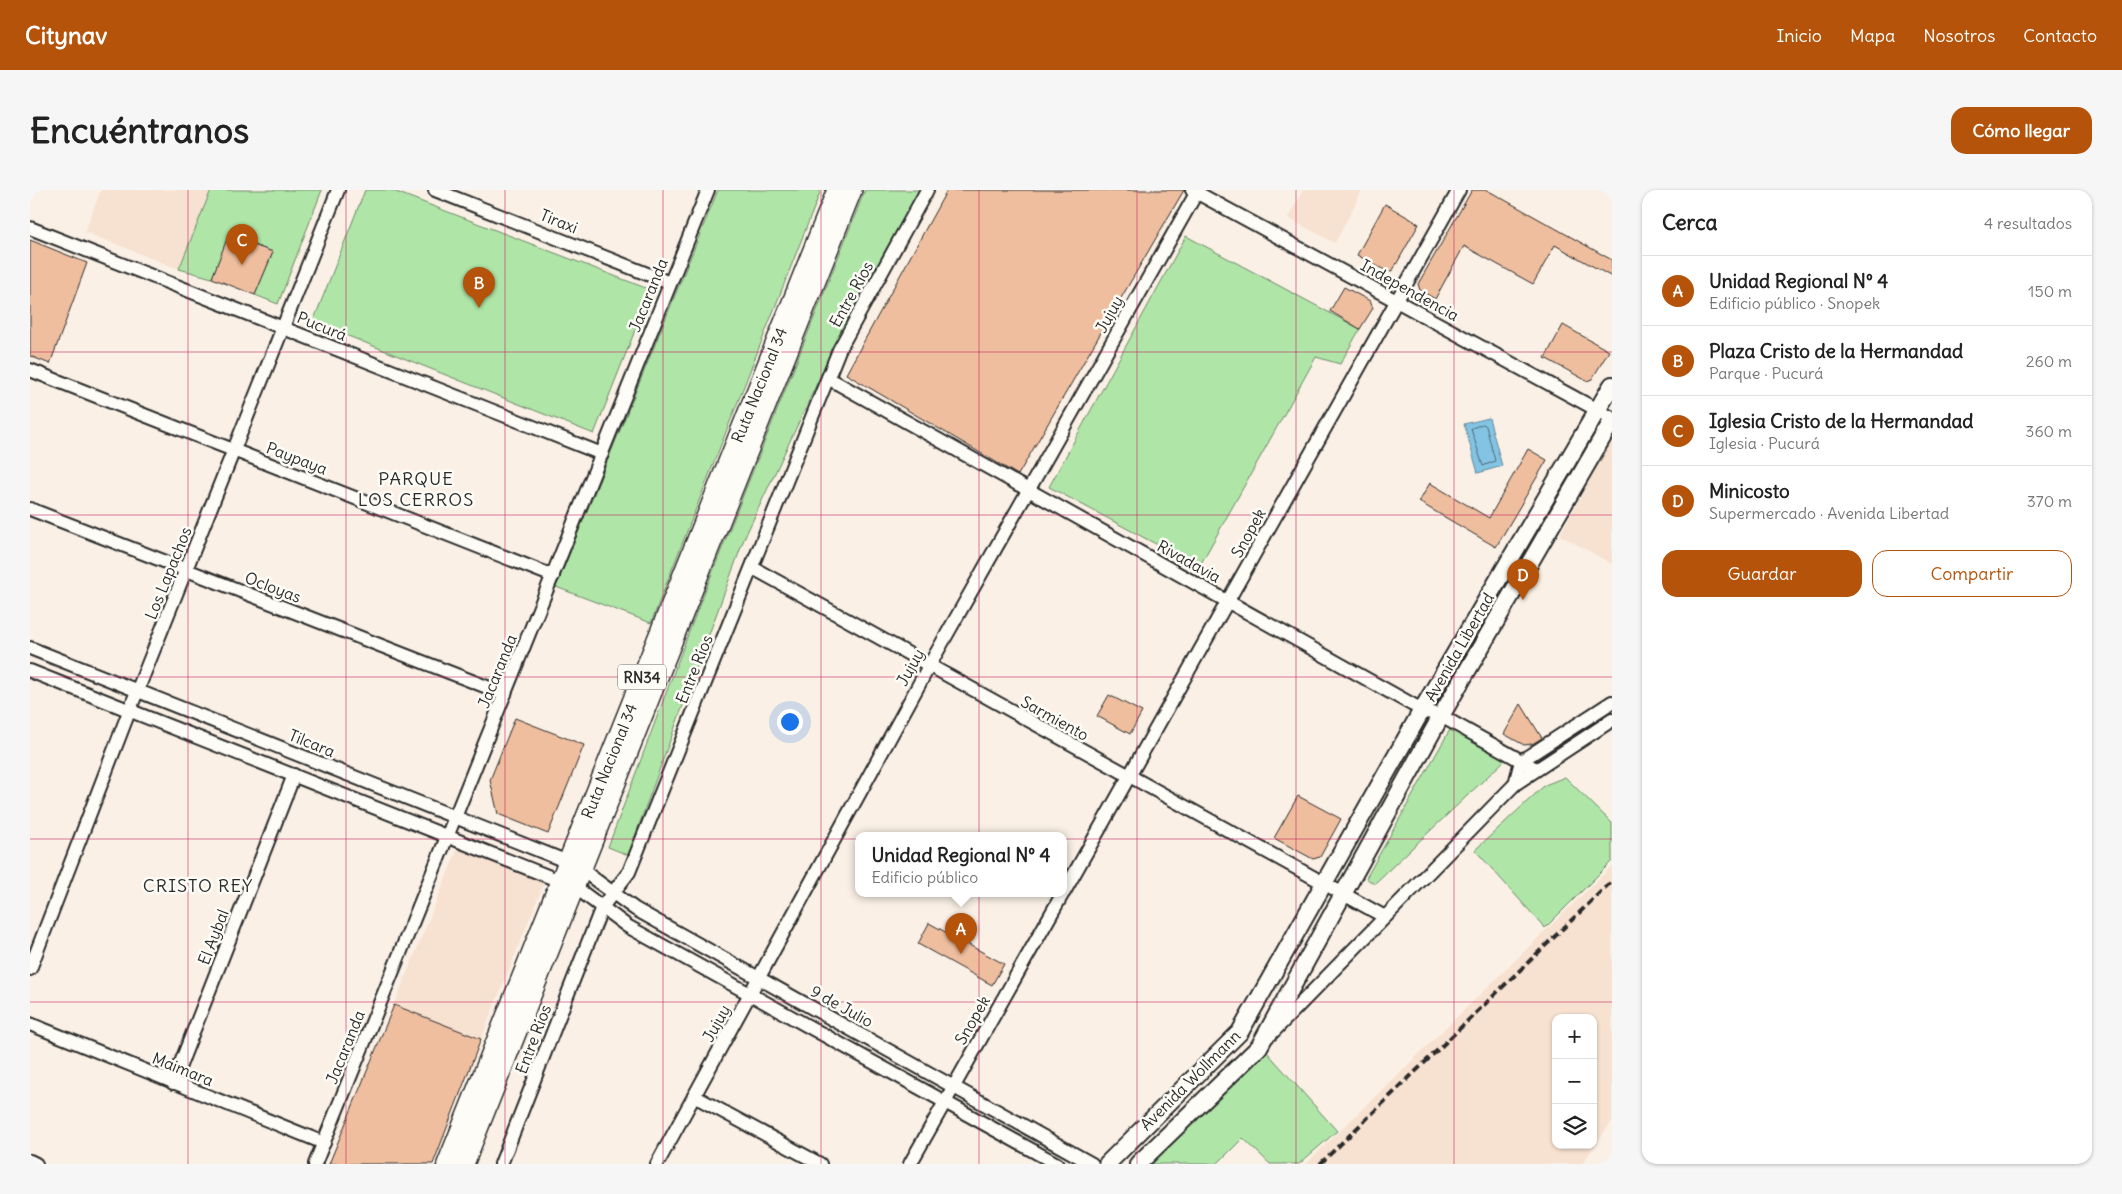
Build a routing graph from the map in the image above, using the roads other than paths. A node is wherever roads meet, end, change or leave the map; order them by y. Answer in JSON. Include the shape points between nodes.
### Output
{"nodes":[{"id":1,"x":338,"y":190,"type":"edge"},
{"id":2,"x":435,"y":190,"type":"edge"},
{"id":3,"x":708,"y":190,"type":"edge"},
{"id":4,"x":837,"y":190,"type":"edge"},
{"id":5,"x":852,"y":190,"type":"edge"},
{"id":6,"x":927,"y":190,"type":"edge"},
{"id":7,"x":1460,"y":190,"type":"edge"},
{"id":8,"x":1195,"y":191,"type":"edge"},
{"id":9,"x":30,"y":228,"type":"edge"},
{"id":10,"x":670,"y":283,"type":"junction"},
{"id":11,"x":1397,"y":301,"type":"junction"},
{"id":12,"x":283,"y":328,"type":"junction"},
{"id":13,"x":30,"y":370,"type":"edge"},
{"id":14,"x":828,"y":378,"type":"junction"},
{"id":15,"x":1612,"y":385,"type":"edge"},
{"id":16,"x":1597,"y":410,"type":"junction"},
{"id":17,"x":1612,"y":420,"type":"edge"},
{"id":18,"x":234,"y":450,"type":"junction"},
{"id":19,"x":602,"y":454,"type":"junction"},
{"id":20,"x":1028,"y":490,"type":"junction"},
{"id":21,"x":30,"y":508,"type":"edge"},
{"id":22,"x":753,"y":568,"type":"junction"},
{"id":23,"x":186,"y":571,"type":"junction"},
{"id":24,"x":553,"y":576,"type":"junction"},
{"id":25,"x":1228,"y":602,"type":"junction"},
{"id":26,"x":30,"y":648,"type":"edge"},
{"id":27,"x":929,"y":666,"type":"junction"},
{"id":28,"x":30,"y":671,"type":"edge"},
{"id":29,"x":137,"y":691,"type":"junction"},
{"id":30,"x":505,"y":694,"type":"junction"},
{"id":31,"x":1612,"y":702,"type":"edge"},
{"id":32,"x":130,"y":709,"type":"junction"},
{"id":33,"x":1422,"y":710,"type":"junction"},
{"id":34,"x":1441,"y":716,"type":"junction"},
{"id":35,"x":1612,"y":720,"type":"edge"},
{"id":36,"x":1521,"y":761,"type":"junction"},
{"id":37,"x":1536,"y":769,"type":"junction"},
{"id":38,"x":294,"y":775,"type":"junction"},
{"id":39,"x":1129,"y":778,"type":"junction"},
{"id":40,"x":1515,"y":784,"type":"junction"},
{"id":41,"x":455,"y":817,"type":"junction"},
{"id":42,"x":448,"y":836,"type":"junction"},
{"id":43,"x":575,"y":866,"type":"junction"},
{"id":44,"x":568,"y":884,"type":"junction"},
{"id":45,"x":1323,"y":884,"type":"junction"},
{"id":46,"x":1067,"y":886,"type":"edge"},
{"id":47,"x":613,"y":893,"type":"junction"},
{"id":48,"x":1342,"y":895,"type":"junction"},
{"id":49,"x":1061,"y":897,"type":"edge"},
{"id":50,"x":602,"y":907,"type":"junction"},
{"id":51,"x":1385,"y":917,"type":"junction"},
{"id":52,"x":30,"y":969,"type":"edge"},
{"id":53,"x":759,"y":978,"type":"junction"},
{"id":54,"x":750,"y":994,"type":"junction"},
{"id":55,"x":30,"y":1024,"type":"edge"},
{"id":56,"x":1259,"y":1047,"type":"junction"},
{"id":57,"x":173,"y":1083,"type":"junction"},
{"id":58,"x":953,"y":1087,"type":"junction"},
{"id":59,"x":694,"y":1096,"type":"junction"},
{"id":60,"x":945,"y":1102,"type":"junction"},
{"id":61,"x":324,"y":1142,"type":"junction"},
{"id":62,"x":30,"y":1162,"type":"edge"},
{"id":63,"x":36,"y":1164,"type":"edge"},
{"id":64,"x":315,"y":1164,"type":"edge"},
{"id":65,"x":447,"y":1164,"type":"edge"},
{"id":66,"x":464,"y":1164,"type":"edge"},
{"id":67,"x":501,"y":1164,"type":"edge"},
{"id":68,"x":657,"y":1164,"type":"edge"},
{"id":69,"x":820,"y":1164,"type":"edge"},
{"id":70,"x":910,"y":1164,"type":"edge"},
{"id":71,"x":1056,"y":1164,"type":"edge"},
{"id":72,"x":1092,"y":1164,"type":"edge"},
{"id":73,"x":1107,"y":1164,"type":"edge"},
{"id":74,"x":1138,"y":1164,"type":"edge"}],
"edges":[{"from":1,"to":12,"type":"street","name":"Los Lapachos"},
{"from":2,"to":10,"type":"street","name":"Tiraxi"},
{"from":3,"to":10,"type":"street","name":"Jacaranda"},
{"from":4,"to":43,"type":"highway","name":"Ruta Nacional 34","number":"RN34"},
{"from":5,"to":43,"type":"highway","name":"Ruta Nacional 34","number":"RN34"},
{"from":6,"to":14,"type":"street","name":"Entre Ríos","via":[[839,350]]},
{"from":7,"to":11,"type":"street","name":"Snopek"},
{"from":8,"to":11,"type":"street","name":"Independencia"},
{"from":8,"to":20,"type":"street","name":"Jujuy"},
{"from":9,"to":12,"type":"street","name":"Pucurá"},
{"from":10,"to":19,"type":"street","name":"Jacaranda"},
{"from":11,"to":16,"type":"street","name":"Independencia"},
{"from":11,"to":25,"type":"street","name":"Snopek"},
{"from":12,"to":18,"type":"street","name":"Los Lapachos"},
{"from":12,"to":19,"type":"street","name":"Pucurá"},
{"from":13,"to":18,"type":"street","name":"Paypaya"},
{"from":14,"to":20,"type":"street","name":"Rivadavia"},
{"from":14,"to":22,"type":"street","name":"Entre Ríos"},
{"from":15,"to":16,"type":"main road","name":"Avenida Libertad"},
{"from":16,"to":17,"type":"street","name":"Independencia"},
{"from":16,"to":33,"type":"main road","name":"Avenida Libertad"},
{"from":17,"to":34,"type":"main road","name":"Avenida Libertad"},
{"from":18,"to":23,"type":"street","name":"Los Lapachos"},
{"from":18,"to":24,"type":"street","name":"Paypaya"},
{"from":19,"to":24,"type":"street","name":"Jacaranda"},
{"from":20,"to":25,"type":"street","name":"Rivadavia"},
{"from":20,"to":27,"type":"street","name":"Jujuy"},
{"from":21,"to":23,"type":"street","name":"Ocloyas"},
{"from":22,"to":27,"type":"street","name":"Sarmiento"},
{"from":22,"to":47,"type":"street","name":"Entre Ríos","via":[[629,872]]},
{"from":23,"to":29,"type":"street","name":"Los Lapachos"},
{"from":23,"to":30,"type":"street","name":"Ocloyas"},
{"from":24,"to":30,"type":"street","name":"Jacaranda"},
{"from":25,"to":33,"type":"street","name":"Rivadavia"},
{"from":25,"to":39,"type":"street","name":"Snopek"},
{"from":26,"to":29,"type":"street","name":"Tilcara"},
{"from":27,"to":39,"type":"street","name":"Sarmiento"},
{"from":27,"to":53,"type":"street","name":"Jujuy"},
{"from":28,"to":32,"type":"street"},
{"from":29,"to":32,"type":"street","name":"Los Lapachos"},
{"from":29,"to":41,"type":"street","name":"Tilcara"},
{"from":30,"to":41,"type":"street","name":"Jacaranda"},
{"from":31,"to":36,"type":"street"},
{"from":32,"to":38,"type":"street"},
{"from":32,"to":52,"type":"street","name":"Los Lapachos"},
{"from":33,"to":34,"type":"street","name":"Rivadavia"},
{"from":33,"to":45,"type":"main road","name":"Avenida Libertad"},
{"from":34,"to":36,"type":"street","name":"Rivadavia"},
{"from":34,"to":48,"type":"main road","name":"Avenida Libertad"},
{"from":35,"to":37,"type":"street","name":"Avenida Wollmann"},
{"from":36,"to":37,"type":"street","name":"Rivadavia"},
{"from":36,"to":40,"type":"street","name":"Avenida Wollmann"},
{"from":37,"to":40,"type":"street","name":"Avenida Wollmann"},
{"from":38,"to":42,"type":"street"},
{"from":38,"to":57,"type":"street","name":"El Aybal"},
{"from":39,"to":45,"type":"street","name":"Sarmiento"},
{"from":39,"to":46,"type":"street","name":"Snopek"},
{"from":40,"to":51,"type":"street","name":"Avenida Wollmann"},
{"from":41,"to":42,"type":"street","name":"Jacaranda"},
{"from":41,"to":43,"type":"street","name":"Tilcara"},
{"from":42,"to":44,"type":"street"},
{"from":42,"to":61,"type":"street","name":"Jacaranda"},
{"from":43,"to":44,"type":"highway","name":"Ruta Nacional 34","number":"RN34"},
{"from":43,"to":47,"type":"street","name":"9 de Julio"},
{"from":44,"to":50,"type":"street"},
{"from":44,"to":65,"type":"highway","name":"Ruta Nacional 34","number":"RN34"},
{"from":44,"to":66,"type":"highway","name":"Ruta Nacional 34","number":"RN34"},
{"from":45,"to":48,"type":"street","name":"Sarmiento"},
{"from":45,"to":73,"type":"main road","name":"Avenida Wollmann","via":[[1240,1032]]},
{"from":47,"to":50,"type":"street","name":"Entre Ríos"},
{"from":47,"to":53,"type":"street","name":"9 de Julio","via":[[635,909]]},
{"from":48,"to":51,"type":"street"},
{"from":48,"to":56,"type":"main road","name":"Avenida Wollmann"},
{"from":49,"to":58,"type":"street","name":"Snopek"},
{"from":50,"to":54,"type":"street","via":[[627,926]]},
{"from":50,"to":67,"type":"street","name":"Entre Ríos"},
{"from":51,"to":56,"type":"street","name":"Avenida Wollmann"},
{"from":53,"to":54,"type":"street","name":"Jujuy"},
{"from":53,"to":58,"type":"street","name":"9 de Julio"},
{"from":54,"to":59,"type":"street","name":"Jujuy"},
{"from":54,"to":60,"type":"street"},
{"from":55,"to":57,"type":"street","name":"Maimara"},
{"from":56,"to":74,"type":"main road","name":"Avenida Wollmann"},
{"from":57,"to":61,"type":"street","name":"Maimara"},
{"from":58,"to":60,"type":"street","name":"Snopek"},
{"from":58,"to":72,"type":"street","name":"9 de Julio"},
{"from":59,"to":68,"type":"street","name":"Jujuy"},
{"from":59,"to":69,"type":"street"},
{"from":60,"to":70,"type":"street","name":"Snopek"},
{"from":60,"to":71,"type":"street"},
{"from":61,"to":64,"type":"street","name":"Jacaranda"},
{"from":62,"to":63,"type":"street"}]}
